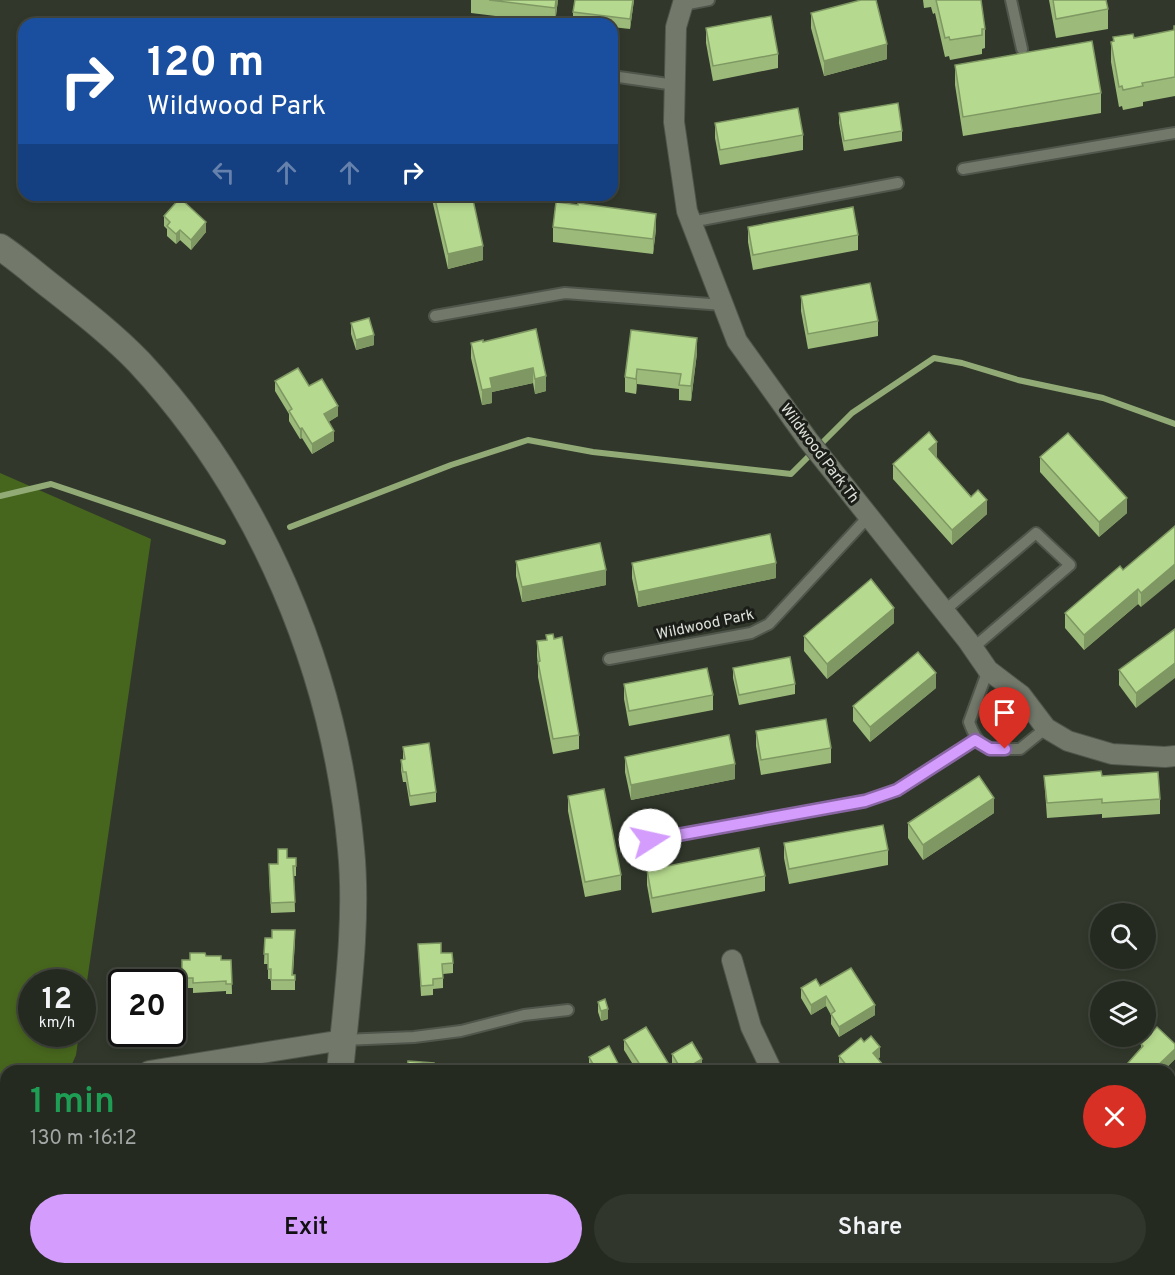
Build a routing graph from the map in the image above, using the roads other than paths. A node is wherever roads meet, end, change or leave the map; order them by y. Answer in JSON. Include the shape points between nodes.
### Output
{"nodes":[{"id":1,"x":709,"y":0,"type":"edge"},
{"id":2,"x":1011,"y":0,"type":"edge"},
{"id":3,"x":684,"y":3,"type":"edge"},
{"id":4,"x":1022,"y":49,"type":"dead end"},
{"id":5,"x":618,"y":77,"type":"edge"},
{"id":6,"x":675,"y":85,"type":"junction"},
{"id":7,"x":1175,"y":133,"type":"edge"},
{"id":8,"x":963,"y":169,"type":"dead end"},
{"id":9,"x":898,"y":183,"type":"dead end"},
{"id":10,"x":691,"y":222,"type":"junction"},
{"id":11,"x":0,"y":247,"type":"edge"},
{"id":12,"x":723,"y":305,"type":"junction"},
{"id":13,"x":435,"y":316,"type":"dead end"},
{"id":14,"x":869,"y":516,"type":"junction"},
{"id":15,"x":944,"y":611,"type":"junction"},
{"id":16,"x":973,"y":648,"type":"junction"},
{"id":17,"x":609,"y":659,"type":"dead end"},
{"id":18,"x":988,"y":670,"type":"junction"},
{"id":19,"x":1046,"y":728,"type":"junction"},
{"id":20,"x":975,"y":740,"type":"junction"},
{"id":21,"x":1175,"y":756,"type":"edge"},
{"id":22,"x":650,"y":840,"type":"dead end"},
{"id":23,"x":732,"y":960,"type":"dead end"},
{"id":24,"x":568,"y":1010,"type":"dead end"},
{"id":25,"x":343,"y":1040,"type":"junction"},
{"id":26,"x":187,"y":1065,"type":"edge"},
{"id":27,"x":340,"y":1065,"type":"edge"},
{"id":28,"x":769,"y":1065,"type":"edge"}],
"edges":[{"from":1,"to":3,"type":"lane"},
{"from":2,"to":4,"type":"lane"},
{"from":3,"to":6,"type":"street","name":"Wildwood Park Th","via":[[676,27]]},
{"from":5,"to":6,"type":"lane"},
{"from":6,"to":10,"type":"street","name":"Wildwood Park Th","via":[[674,123]]},
{"from":7,"to":8,"type":"lane"},
{"from":9,"to":10,"type":"lane"},
{"from":10,"to":12,"type":"street","name":"Wildwood Park Th"},
{"from":11,"to":25,"type":"street","via":[[90,317],[138,362],[191,423],[238,495],[288,592],[321,682],[341,766],[348,819],[352,942]]},
{"from":12,"to":13,"type":"lane","via":[[565,293]]},
{"from":12,"to":14,"type":"street","name":"Wildwood Park Th","via":[[737,341]]},
{"from":14,"to":15,"type":"street","name":"Wildwood Park Th"},
{"from":14,"to":17,"type":"lane","name":"Wildwood Park","via":[[769,624],[751,633]]},
{"from":15,"to":16,"type":"street","name":"Wildwood Park Th"},
{"from":15,"to":16,"type":"lane","via":[[1036,532],[1070,565]]},
{"from":16,"to":18,"type":"street","name":"Wildwood Park Th"},
{"from":18,"to":19,"type":"street","name":"Wildwood Park Th","via":[[1021,695]]},
{"from":18,"to":20,"type":"lane","via":[[969,722]]},
{"from":19,"to":20,"type":"lane","via":[[1020,749],[990,749]]},
{"from":19,"to":21,"type":"street","name":"Wildwood Park Th","via":[[1068,741],[1112,754]]},
{"from":20,"to":22,"type":"lane","via":[[897,790],[865,801]]},
{"from":23,"to":28,"type":"street","via":[[751,1027]]},
{"from":24,"to":25,"type":"lane","via":[[414,1037]]},
{"from":25,"to":26,"type":"street"},
{"from":25,"to":27,"type":"street"}]}
